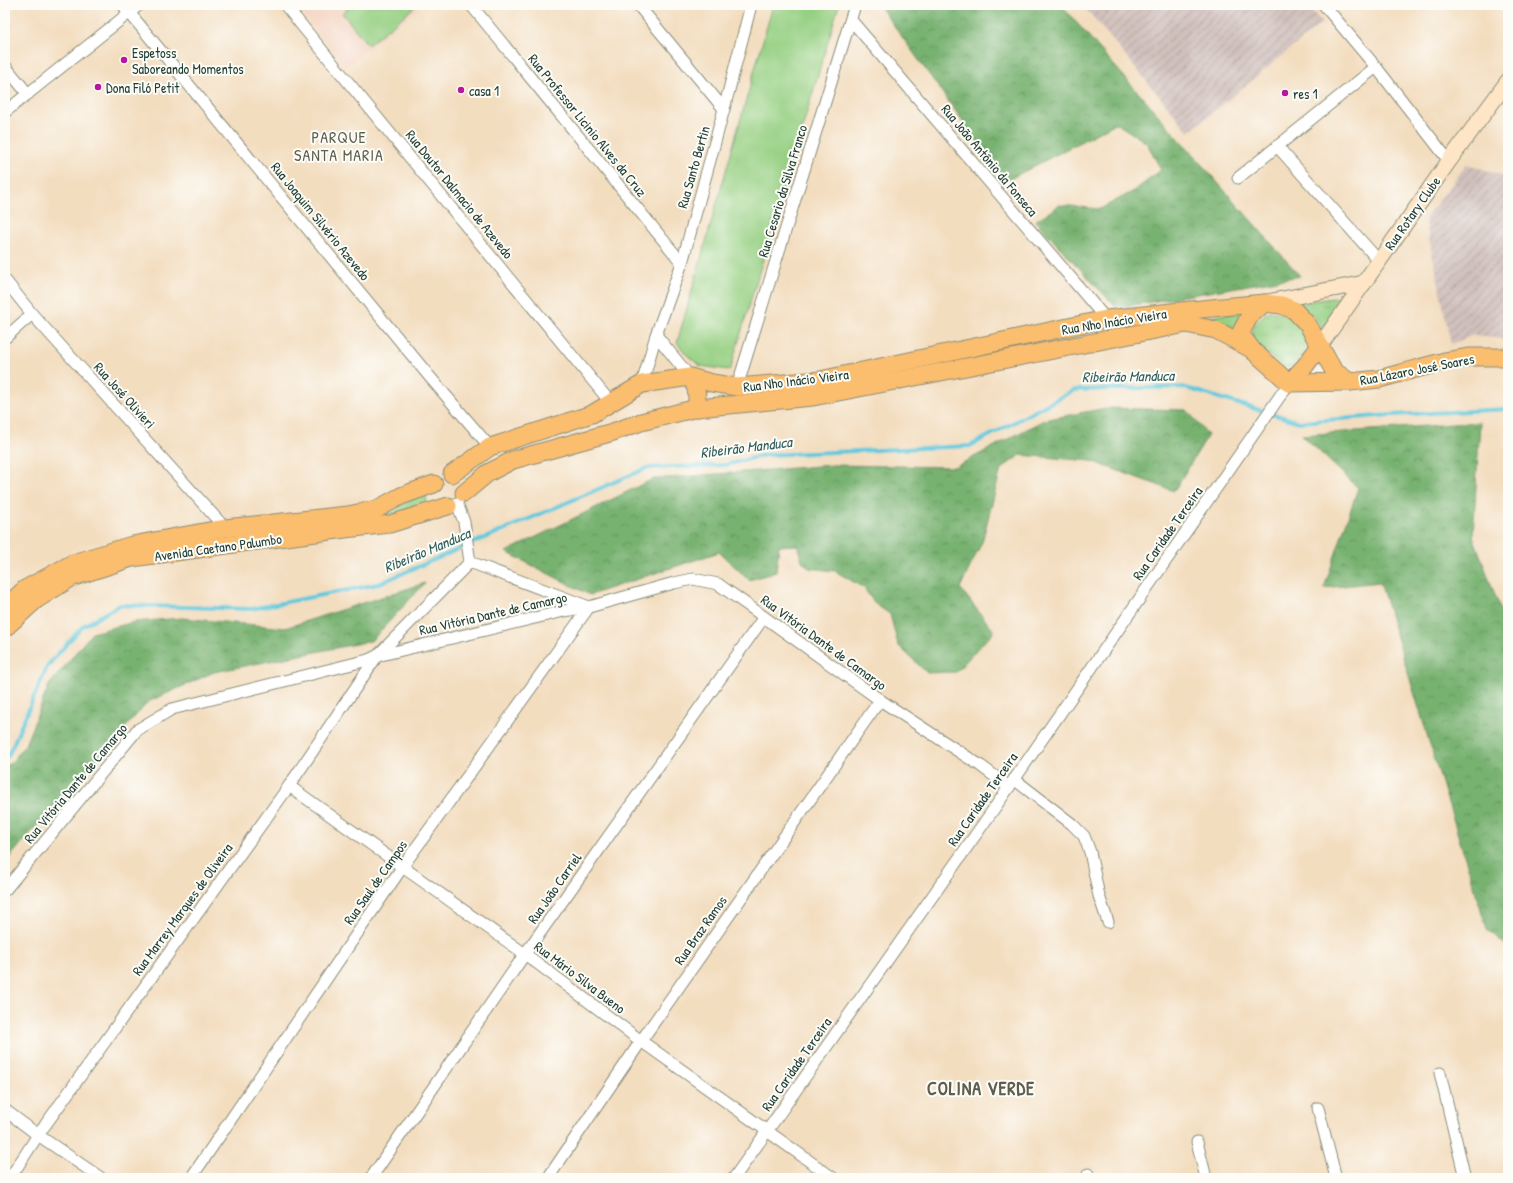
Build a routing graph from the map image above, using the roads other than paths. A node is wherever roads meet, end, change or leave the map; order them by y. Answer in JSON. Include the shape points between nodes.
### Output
{"nodes":[{"id":1,"x":140,"y":5,"type":"edge"},
{"id":2,"x":285,"y":5,"type":"edge"},
{"id":3,"x":471,"y":5,"type":"edge"},
{"id":4,"x":638,"y":5,"type":"edge"},
{"id":5,"x":751,"y":5,"type":"edge"},
{"id":6,"x":855,"y":5,"type":"edge"},
{"id":7,"x":1324,"y":5,"type":"edge"},
{"id":8,"x":126,"y":9,"type":"edge"},
{"id":9,"x":851,"y":20,"type":"junction"},
{"id":10,"x":5,"y":66,"type":"edge"},
{"id":11,"x":1376,"y":67,"type":"junction"},
{"id":12,"x":1508,"y":81,"type":"edge"},
{"id":13,"x":28,"y":94,"type":"junction"},
{"id":14,"x":724,"y":109,"type":"junction"},
{"id":15,"x":5,"y":112,"type":"edge"},
{"id":16,"x":1277,"y":146,"type":"junction"},
{"id":17,"x":1449,"y":161,"type":"junction"},
{"id":18,"x":1238,"y":178,"type":"dead end"},
{"id":19,"x":1379,"y":261,"type":"junction"},
{"id":20,"x":682,"y":263,"type":"junction"},
{"id":21,"x":5,"y":280,"type":"edge"},
{"id":22,"x":1364,"y":282,"type":"junction"},
{"id":23,"x":1264,"y":302,"type":"junction"},
{"id":24,"x":32,"y":314,"type":"junction"},
{"id":25,"x":1183,"y":317,"type":"junction"},
{"id":26,"x":1106,"y":319,"type":"junction"},
{"id":27,"x":656,"y":335,"type":"junction"},
{"id":28,"x":5,"y":338,"type":"edge"},
{"id":29,"x":1319,"y":347,"type":"junction"},
{"id":30,"x":1251,"y":349,"type":"junction"},
{"id":31,"x":1508,"y":357,"type":"edge"},
{"id":32,"x":690,"y":377,"type":"junction"},
{"id":33,"x":1350,"y":382,"type":"junction"},
{"id":34,"x":1289,"y":383,"type":"junction"},
{"id":35,"x":642,"y":384,"type":"junction"},
{"id":36,"x":737,"y":386,"type":"junction"},
{"id":37,"x":611,"y":403,"type":"junction"},
{"id":38,"x":697,"y":408,"type":"junction"},
{"id":39,"x":490,"y":447,"type":"junction"},
{"id":40,"x":452,"y":474,"type":"junction"},
{"id":41,"x":434,"y":484,"type":"junction"},
{"id":42,"x":456,"y":501,"type":"junction"},
{"id":43,"x":225,"y":528,"type":"junction"},
{"id":44,"x":469,"y":557,"type":"junction"},
{"id":45,"x":25,"y":589,"type":"junction"},
{"id":46,"x":5,"y":600,"type":"edge"},
{"id":47,"x":589,"y":607,"type":"junction"},
{"id":48,"x":5,"y":608,"type":"edge"},
{"id":49,"x":764,"y":617,"type":"junction"},
{"id":50,"x":5,"y":628,"type":"edge"},
{"id":51,"x":378,"y":656,"type":"junction"},
{"id":52,"x":880,"y":700,"type":"junction"},
{"id":53,"x":1012,"y":783,"type":"junction"},
{"id":54,"x":289,"y":786,"type":"junction"},
{"id":55,"x":403,"y":866,"type":"junction"},
{"id":56,"x":5,"y":890,"type":"edge"},
{"id":57,"x":1108,"y":922,"type":"dead end"},
{"id":58,"x":525,"y":954,"type":"junction"},
{"id":59,"x":641,"y":1041,"type":"junction"},
{"id":60,"x":1440,"y":1073,"type":"dead end"},
{"id":61,"x":1318,"y":1108,"type":"dead end"},
{"id":62,"x":5,"y":1110,"type":"edge"},
{"id":63,"x":767,"y":1131,"type":"junction"},
{"id":64,"x":38,"y":1135,"type":"junction"},
{"id":65,"x":1197,"y":1142,"type":"dead end"},
{"id":66,"x":10,"y":1178,"type":"edge"},
{"id":67,"x":101,"y":1178,"type":"edge"},
{"id":68,"x":192,"y":1178,"type":"edge"},
{"id":69,"x":371,"y":1178,"type":"edge"},
{"id":70,"x":548,"y":1178,"type":"edge"},
{"id":71,"x":734,"y":1178,"type":"edge"},
{"id":72,"x":833,"y":1178,"type":"edge"},
{"id":73,"x":1206,"y":1178,"type":"edge"},
{"id":74,"x":1336,"y":1178,"type":"edge"},
{"id":75,"x":1466,"y":1178,"type":"edge"}],
"edges":[{"from":1,"to":8,"type":"street"},
{"from":2,"to":37,"type":"street","name":"Rua Doutor Dalmacio de Azevedo"},
{"from":3,"to":20,"type":"street","name":"Rua Professor Licinio Alves da Cruz"},
{"from":4,"to":14,"type":"street"},
{"from":5,"to":14,"type":"street","name":"Rua Santo Bertin"},
{"from":6,"to":9,"type":"street","name":"Rua Cesario da Silva Franco"},
{"from":7,"to":11,"type":"street"},
{"from":8,"to":13,"type":"street"},
{"from":8,"to":39,"type":"street","name":"Rua Joaquim Silvério Azevedo"},
{"from":9,"to":26,"type":"street","name":"Rua João Antônio da Fonseca"},
{"from":9,"to":36,"type":"street","name":"Rua Cesario da Silva Franco"},
{"from":10,"to":13,"type":"street"},
{"from":11,"to":16,"type":"street"},
{"from":11,"to":17,"type":"street"},
{"from":12,"to":17,"type":"main road","name":"Rua Rotary Clube"},
{"from":13,"to":15,"type":"street"},
{"from":14,"to":20,"type":"street","name":"Rua Santo Bertin"},
{"from":16,"to":18,"type":"street"},
{"from":16,"to":19,"type":"street"},
{"from":17,"to":19,"type":"main road","name":"Rua Rotary Clube"},
{"from":19,"to":22,"type":"main road","name":"Rua Rotary Clube"},
{"from":20,"to":27,"type":"street","name":"Rua Santo Bertin"},
{"from":21,"to":24,"type":"street","name":"Rua José Olivieri"},
{"from":22,"to":23,"type":"main road"},
{"from":22,"to":29,"type":"main road","name":"Rua Rotary Clube"},
{"from":23,"to":25,"type":"main road"},
{"from":23,"to":29,"type":"main road","via":[[1294,310],[1308,326]]},
{"from":23,"to":30,"type":"main road","via":[[1249,317],[1240,334]]},
{"from":24,"to":28,"type":"street"},
{"from":24,"to":43,"type":"street","name":"Rua José Olivieri"},
{"from":25,"to":26,"type":"main road","name":"Rua Nho Inácio Vieira"},
{"from":25,"to":30,"type":"main road","via":[[1216,330]]},
{"from":25,"to":38,"type":"main road","name":"Rua Nho Inácio Vieira","via":[[813,397]]},
{"from":26,"to":36,"type":"main road","name":"Rua Nho Inácio Vieira","via":[[820,380]]},
{"from":27,"to":32,"type":"street"},
{"from":27,"to":35,"type":"street","name":"Rua Santo Bertin"},
{"from":29,"to":33,"type":"main road","via":[[1334,371]]},
{"from":29,"to":34,"type":"main road"},
{"from":30,"to":34,"type":"main road"},
{"from":31,"to":33,"type":"main road","name":"Rua Lázaro José Soares","via":[[1470,357],[1379,379]]},
{"from":32,"to":35,"type":"main road","name":"Rua Nho Inácio Vieira"},
{"from":32,"to":36,"type":"main road","name":"Rua Nho Inácio Vieira","via":[[712,384]]},
{"from":32,"to":38,"type":"main road","via":[[695,383]]},
{"from":33,"to":34,"type":"main road","name":"Rua Lázaro José Soares"},
{"from":34,"to":53,"type":"street","name":"Rua Caridade Terceira"},
{"from":35,"to":37,"type":"main road","name":"Rua Nho Inácio Vieira"},
{"from":37,"to":39,"type":"main road","name":"Rua Nho Inácio Vieira","via":[[592,414]]},
{"from":38,"to":42,"type":"main road","name":"Rua Nho Inácio Vieira","via":[[513,460],[488,473]]},
{"from":39,"to":40,"type":"main road","name":"Rua Nho Inácio Vieira"},
{"from":40,"to":41,"type":"main road","via":[[442,475]]},
{"from":40,"to":42,"type":"main road","via":[[463,483]]},
{"from":41,"to":42,"type":"main road","via":[[435,498],[441,504]]},
{"from":41,"to":43,"type":"main road","name":"Avenida Caetano Palumbo","via":[[401,496],[377,509],[348,515]]},
{"from":42,"to":44,"type":"street","via":[[464,522]]},
{"from":42,"to":50,"type":"main road","name":"Avenida Caetano Palumbo","via":[[390,524],[132,558],[71,578],[36,600]]},
{"from":43,"to":45,"type":"main road","name":"Avenida Caetano Palumbo","via":[[132,545],[73,564]]},
{"from":44,"to":47,"type":"street"},
{"from":44,"to":51,"type":"street","name":"Rua Marrey Marques de Oliveira"},
{"from":45,"to":46,"type":"street"},
{"from":45,"to":48,"type":"main road","name":"Avenida Caetano Palumbo"},
{"from":47,"to":49,"type":"street","name":"Rua Vitória Dante de Camargo","via":[[693,579],[718,584]]},
{"from":47,"to":51,"type":"street","name":"Rua Vitória Dante de Camargo","via":[[564,610]]},
{"from":47,"to":55,"type":"street","name":"Rua Saul de Campos"},
{"from":49,"to":52,"type":"street","name":"Rua Vitória Dante de Camargo"},
{"from":49,"to":58,"type":"street","name":"Rua João Carriel"},
{"from":51,"to":54,"type":"street","name":"Rua Marrey Marques de Oliveira"},
{"from":51,"to":56,"type":"street","name":"Rua Vitória Dante de Camargo","via":[[172,709],[137,730]]},
{"from":52,"to":53,"type":"street","name":"Rua Vitória Dante de Camargo","via":[[981,766]]},
{"from":52,"to":59,"type":"street","name":"Rua Braz Ramos"},
{"from":53,"to":57,"type":"street","name":"Rua Vitória Dante de Camargo","via":[[1072,824],[1084,836]]},
{"from":53,"to":63,"type":"street","name":"Rua Caridade Terceira"},
{"from":54,"to":55,"type":"street","name":"Rua Mário Silva Bueno"},
{"from":54,"to":64,"type":"street","name":"Rua Marrey Marques de Oliveira"},
{"from":55,"to":58,"type":"street","name":"Rua Mário Silva Bueno"},
{"from":55,"to":68,"type":"street","name":"Rua Saul de Campos"},
{"from":58,"to":59,"type":"street","name":"Rua Mário Silva Bueno"},
{"from":58,"to":69,"type":"street","name":"Rua João Carriel"},
{"from":59,"to":63,"type":"street","name":"Rua Mário Silva Bueno"},
{"from":59,"to":70,"type":"street","name":"Rua Braz Ramos"},
{"from":60,"to":75,"type":"street"},
{"from":61,"to":74,"type":"street"},
{"from":62,"to":64,"type":"street"},
{"from":63,"to":71,"type":"street","name":"Rua Caridade Terceira"},
{"from":63,"to":72,"type":"street","name":"Rua Mário Silva Bueno"},
{"from":64,"to":66,"type":"street","name":"Rua Marrey Marques de Oliveira"},
{"from":64,"to":67,"type":"street"},
{"from":65,"to":73,"type":"street"}]}
